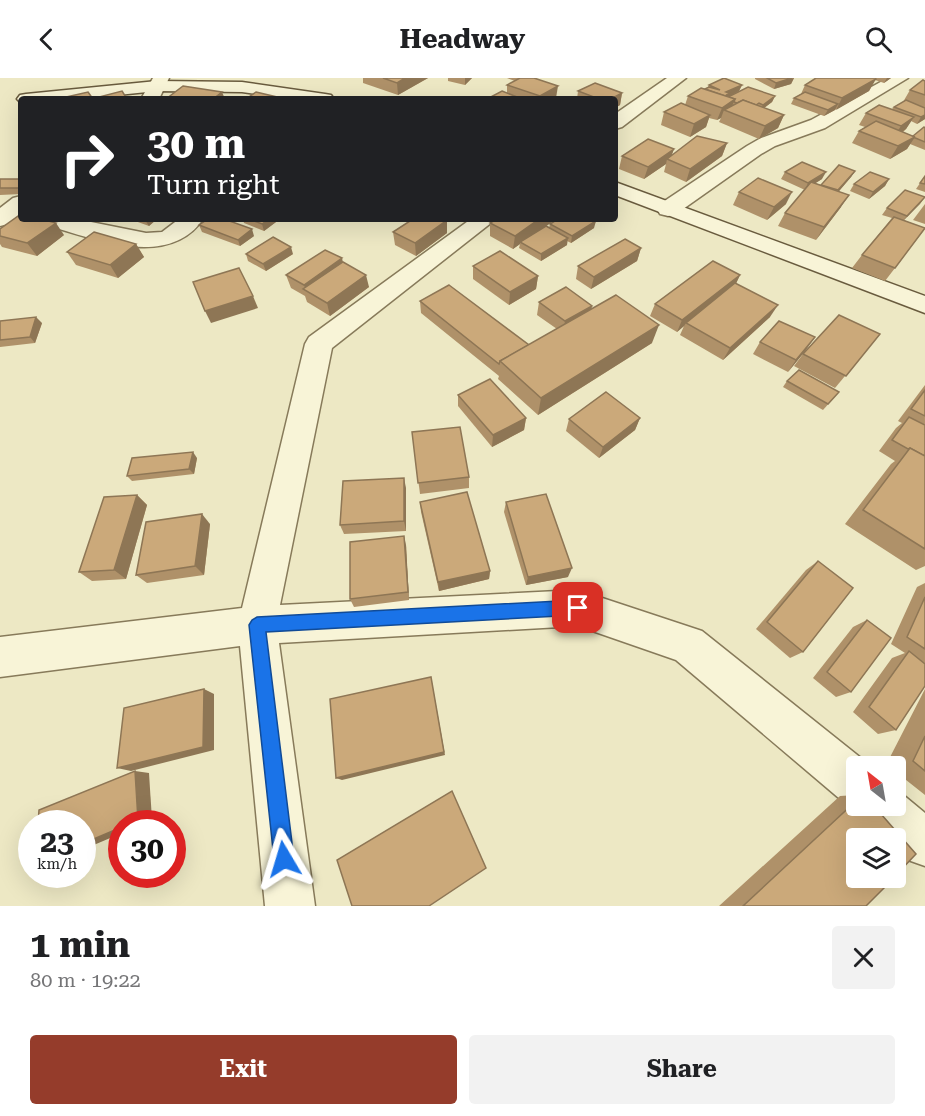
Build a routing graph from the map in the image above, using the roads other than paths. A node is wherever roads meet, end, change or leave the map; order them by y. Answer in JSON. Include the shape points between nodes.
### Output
{"nodes":[{"id":1,"x":900,"y":78,"type":"edge"},
{"id":2,"x":668,"y":80,"type":"edge"},
{"id":3,"x":159,"y":85,"type":"edge"},
{"id":4,"x":56,"y":96,"type":"edge"},
{"id":5,"x":304,"y":96,"type":"edge"},
{"id":6,"x":618,"y":121,"type":"edge"},
{"id":7,"x":618,"y":189,"type":"edge"},
{"id":8,"x":668,"y":209,"type":"junction"},
{"id":9,"x":63,"y":222,"type":"edge"},
{"id":10,"x":188,"y":222,"type":"edge"},
{"id":11,"x":471,"y":222,"type":"edge"},
{"id":12,"x":925,"y":305,"type":"edge"},
{"id":13,"x":257,"y":625,"type":"junction"},
{"id":14,"x":0,"y":657,"type":"edge"},
{"id":15,"x":846,"y":775,"type":"edge"},
{"id":16,"x":894,"y":816,"type":"edge"},
{"id":17,"x":925,"y":843,"type":"edge"},
{"id":18,"x":290,"y":906,"type":"edge"}],
"edges":[{"from":1,"to":8,"type":"street","via":[[818,124],[768,142]]},
{"from":2,"to":6,"type":"street"},
{"from":3,"to":4,"type":"street"},
{"from":3,"to":5,"type":"street","via":[[242,87]]},
{"from":7,"to":8,"type":"street"},
{"from":8,"to":12,"type":"street"},
{"from":9,"to":10,"type":"street","via":[[138,239],[169,238]]},
{"from":11,"to":13,"type":"street","via":[[319,344]]},
{"from":13,"to":14,"type":"street"},
{"from":13,"to":15,"type":"street","via":[[578,608],[688,645]]},
{"from":13,"to":18,"type":"street"},
{"from":16,"to":17,"type":"street"}]}
